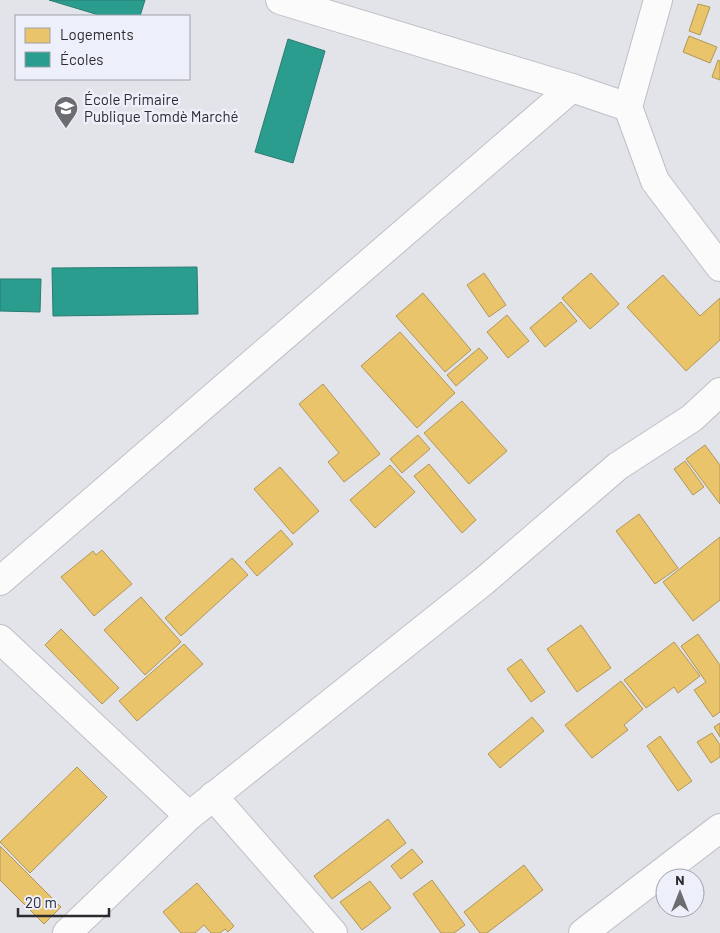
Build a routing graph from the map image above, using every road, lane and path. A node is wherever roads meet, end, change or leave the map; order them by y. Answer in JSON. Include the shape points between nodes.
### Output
{"nodes":[{"id":1,"x":280,"y":0,"type":"edge"},
{"id":2,"x":658,"y":0,"type":"edge"},
{"id":3,"x":572,"y":88,"type":"junction"},
{"id":4,"x":628,"y":107,"type":"junction"},
{"id":5,"x":720,"y":267,"type":"edge"},
{"id":6,"x":720,"y":392,"type":"edge"},
{"id":7,"x":0,"y":581,"type":"edge"},
{"id":8,"x":0,"y":639,"type":"edge"},
{"id":9,"x":213,"y":796,"type":"junction"},
{"id":10,"x":189,"y":816,"type":"junction"},
{"id":11,"x":720,"y":828,"type":"edge"},
{"id":12,"x":67,"y":933,"type":"edge"},
{"id":13,"x":333,"y":933,"type":"edge"},
{"id":14,"x":583,"y":933,"type":"edge"}],
"edges":[{"from":1,"to":3,"type":"street"},
{"from":2,"to":4,"type":"street"},
{"from":3,"to":4,"type":"street"},
{"from":3,"to":7,"type":"street"},
{"from":4,"to":5,"type":"street","via":[[655,181]]},
{"from":6,"to":9,"type":"street","via":[[692,418],[618,466],[484,581]]},
{"from":8,"to":10,"type":"street"},
{"from":9,"to":10,"type":"street"},
{"from":9,"to":13,"type":"street"},
{"from":10,"to":12,"type":"street"},
{"from":11,"to":14,"type":"street"}]}
